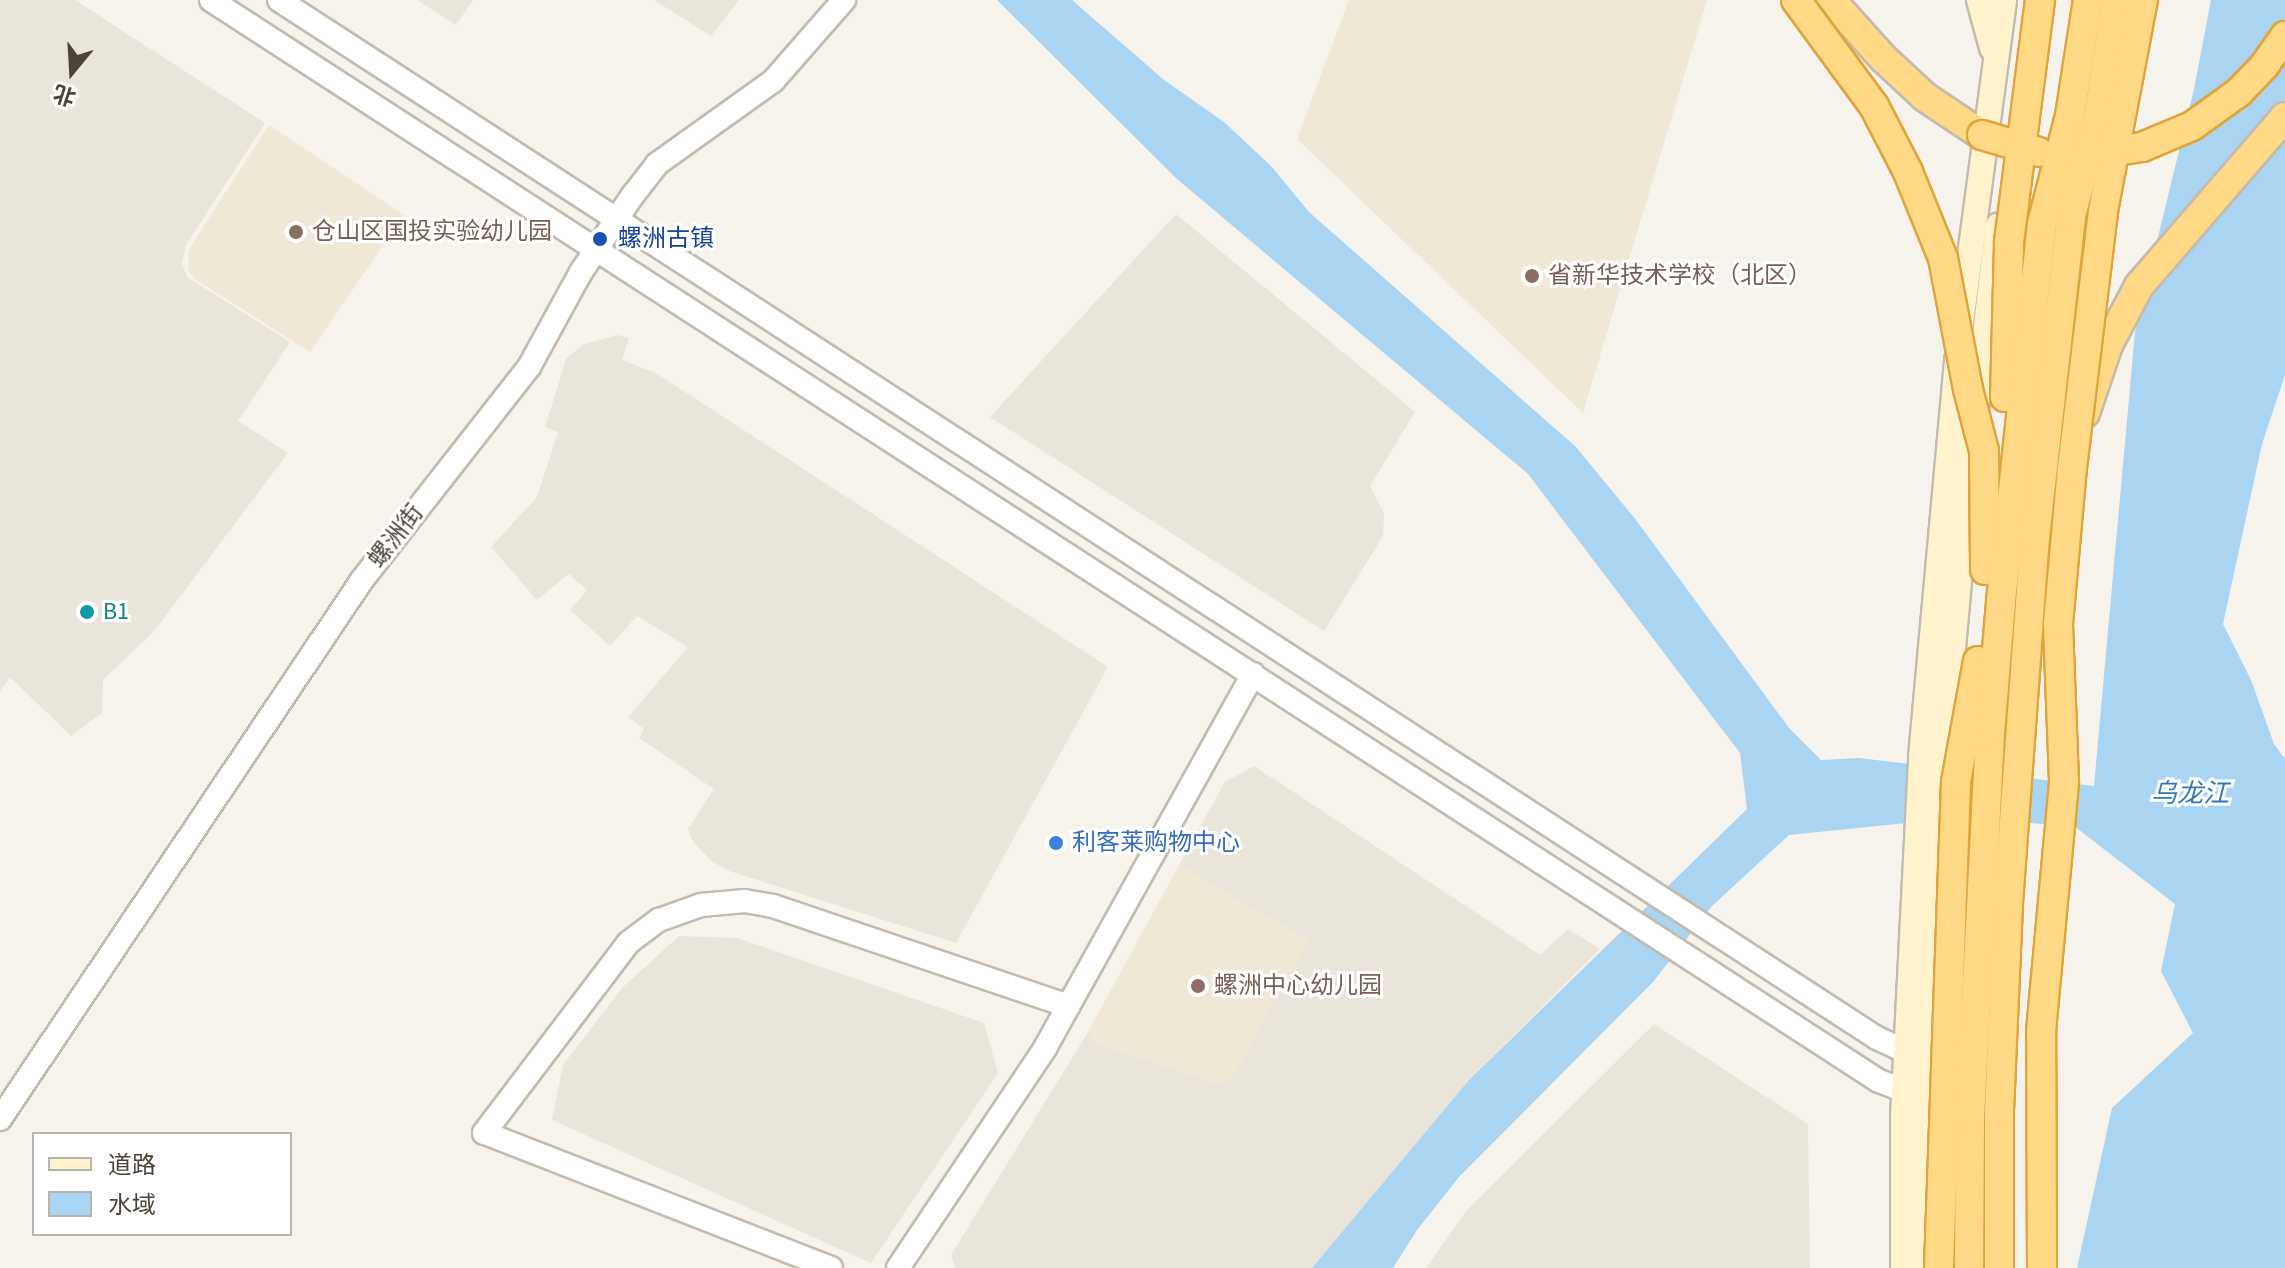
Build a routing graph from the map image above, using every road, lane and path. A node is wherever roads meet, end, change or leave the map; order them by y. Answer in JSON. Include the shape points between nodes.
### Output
{"nodes":[{"id":1,"x":211,"y":0,"type":"edge"},
{"id":2,"x":279,"y":0,"type":"edge"},
{"id":3,"x":844,"y":0,"type":"edge"},
{"id":4,"x":1796,"y":0,"type":"edge"},
{"id":5,"x":1831,"y":0,"type":"edge"},
{"id":6,"x":1979,"y":0,"type":"edge"},
{"id":7,"x":2004,"y":0,"type":"edge"},
{"id":8,"x":2030,"y":0,"type":"edge"},
{"id":9,"x":2040,"y":0,"type":"edge"},
{"id":10,"x":2088,"y":0,"type":"edge"},
{"id":11,"x":2116,"y":0,"type":"edge"},
{"id":12,"x":2143,"y":0,"type":"edge"},
{"id":13,"x":2285,"y":36,"type":"edge"},
{"id":14,"x":1995,"y":59,"type":"junction"},
{"id":15,"x":2285,"y":117,"type":"edge"},
{"id":16,"x":617,"y":218,"type":"junction"},
{"id":17,"x":595,"y":248,"type":"junction"},
{"id":18,"x":2072,"y":468,"type":"junction"},
{"id":19,"x":1985,"y":570,"type":"junction"},
{"id":20,"x":1253,"y":674,"type":"junction"},
{"id":21,"x":1932,"y":758,"type":"junction"},
{"id":22,"x":1069,"y":1006,"type":"junction"},
{"id":23,"x":1918,"y":1049,"type":"junction"},
{"id":24,"x":1916,"y":1089,"type":"junction"},
{"id":25,"x":0,"y":1119,"type":"edge"},
{"id":26,"x":831,"y":1268,"type":"edge"},
{"id":27,"x":898,"y":1268,"type":"edge"},
{"id":28,"x":1903,"y":1268,"type":"edge"},
{"id":29,"x":1924,"y":1268,"type":"edge"},
{"id":30,"x":1939,"y":1268,"type":"edge"},
{"id":31,"x":1969,"y":1268,"type":"edge"},
{"id":32,"x":1999,"y":1268,"type":"edge"},
{"id":33,"x":2042,"y":1268,"type":"edge"}],
"edges":[{"from":1,"to":17,"type":"street"},
{"from":2,"to":16,"type":"street"},
{"from":3,"to":16,"type":"street","name":"螺洲街","via":[[773,81],[657,164]]},
{"from":4,"to":19,"type":"highway","bridge":true,"via":[[1874,106],[1943,258],[1984,451]]},
{"from":5,"to":13,"type":"highway","bridge":true,"via":[[1883,58],[1940,109],[1982,135],[2053,154],[2114,153],[2182,131],[2238,93]]},
{"from":6,"to":14,"type":"main road"},
{"from":7,"to":14,"type":"main road"},
{"from":8,"to":21,"type":"main road"},
{"from":9,"to":19,"type":"highway","bridge":true,"via":[[2009,242],[2006,384]]},
{"from":10,"to":31,"type":"highway","bridge":true,"via":[[2070,116],[2042,224],[2002,587],[1971,1102]]},
{"from":11,"to":32,"type":"highway","bridge":true,"via":[[2098,119],[2071,215],[2035,538],[2008,903]]},
{"from":12,"to":18,"type":"highway","bridge":true,"via":[[2103,211]]},
{"from":14,"to":21,"type":"main road","via":[[1968,252]]},
{"from":15,"to":18,"type":"highway","bridge":true,"via":[[2157,262],[2122,314],[2094,386]]},
{"from":16,"to":17,"type":"street","name":"螺洲街"},
{"from":16,"to":23,"type":"street","via":[[1886,1043]]},
{"from":17,"to":20,"type":"street"},
{"from":17,"to":25,"type":"street","name":"螺洲街","via":[[529,367],[362,580]]},
{"from":18,"to":33,"type":"highway","bridge":true,"via":[[2058,624],[2064,781],[2041,1031]]},
{"from":19,"to":30,"type":"highway","bridge":true,"via":[[1977,680],[1956,782]]},
{"from":20,"to":22,"type":"street"},
{"from":20,"to":24,"type":"street","via":[[1879,1081]]},
{"from":21,"to":23,"type":"main road"},
{"from":22,"to":26,"type":"street","via":[[773,906],[745,901],[701,905],[659,920],[628,943],[484,1133]]},
{"from":22,"to":27,"type":"street"},
{"from":23,"to":24,"type":"main road"},
{"from":24,"to":28,"type":"main road"},
{"from":24,"to":29,"type":"main road"}]}
